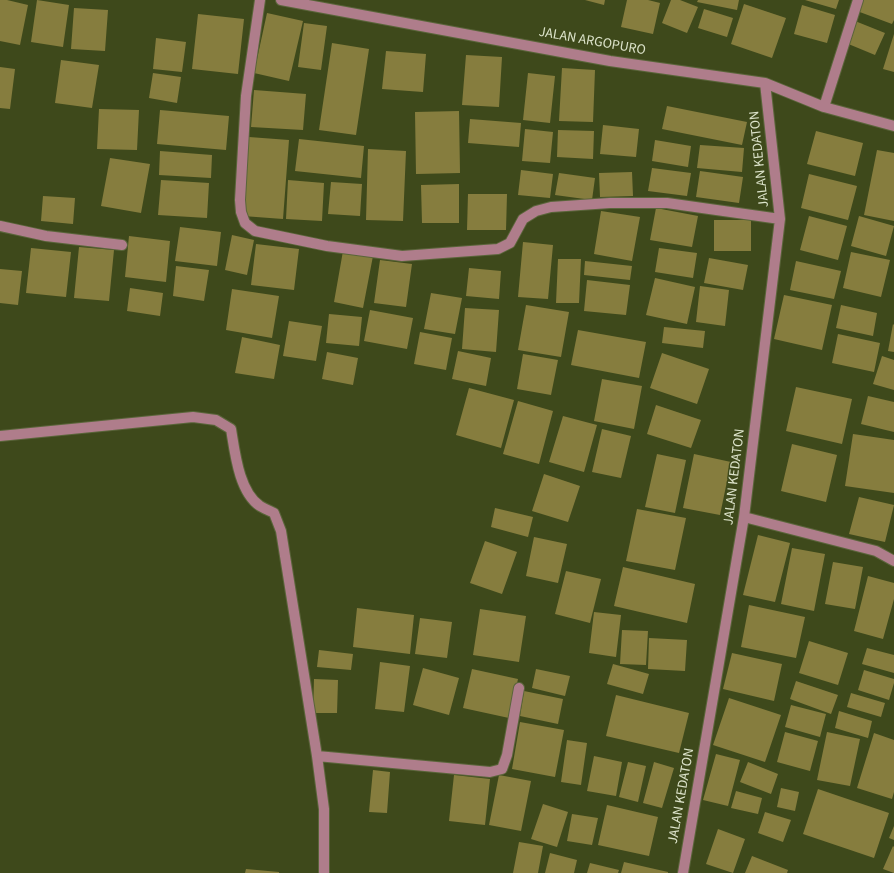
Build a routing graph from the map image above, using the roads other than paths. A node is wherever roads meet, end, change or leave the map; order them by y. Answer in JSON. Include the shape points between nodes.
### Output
{"nodes":[{"id":1,"x":260,"y":0,"type":"edge"},
{"id":2,"x":281,"y":0,"type":"edge"},
{"id":3,"x":858,"y":0,"type":"edge"},
{"id":4,"x":765,"y":83,"type":"junction"},
{"id":5,"x":824,"y":107,"type":"junction"},
{"id":6,"x":894,"y":126,"type":"edge"},
{"id":7,"x":780,"y":219,"type":"junction"},
{"id":8,"x":0,"y":226,"type":"edge"},
{"id":9,"x":122,"y":245,"type":"dead end"},
{"id":10,"x":0,"y":436,"type":"edge"},
{"id":11,"x":744,"y":517,"type":"junction"},
{"id":12,"x":894,"y":561,"type":"edge"},
{"id":13,"x":519,"y":688,"type":"dead end"},
{"id":14,"x":317,"y":756,"type":"junction"},
{"id":15,"x":324,"y":873,"type":"edge"},
{"id":16,"x":683,"y":873,"type":"edge"}],
"edges":[{"from":1,"to":7,"type":"street","via":[[246,96],[240,200],[242,218],[255,231],[328,246],[402,256],[498,249],[510,243],[523,219],[536,211],[552,207],[667,203]]},
{"from":2,"to":4,"type":"street","name":"JALAN ARGOPURO","via":[[610,61]]},
{"from":3,"to":5,"type":"street"},
{"from":4,"to":5,"type":"street","name":"JALAN ARGOPURO"},
{"from":4,"to":7,"type":"street","name":"JALAN KEDATON"},
{"from":5,"to":6,"type":"street","name":"JALAN ARGOPURO"},
{"from":7,"to":11,"type":"street","name":"JALAN KEDATON"},
{"from":8,"to":9,"type":"street","via":[[46,236]]},
{"from":10,"to":14,"type":"street","via":[[193,417],[216,420],[231,429],[245,489],[260,506],[274,513],[281,531]]},
{"from":11,"to":12,"type":"street","via":[[876,551]]},
{"from":11,"to":16,"type":"street","name":"JALAN KEDATON"},
{"from":13,"to":14,"type":"street","via":[[507,755],[502,769],[490,772]]},
{"from":14,"to":15,"type":"street","via":[[324,809]]}]}
